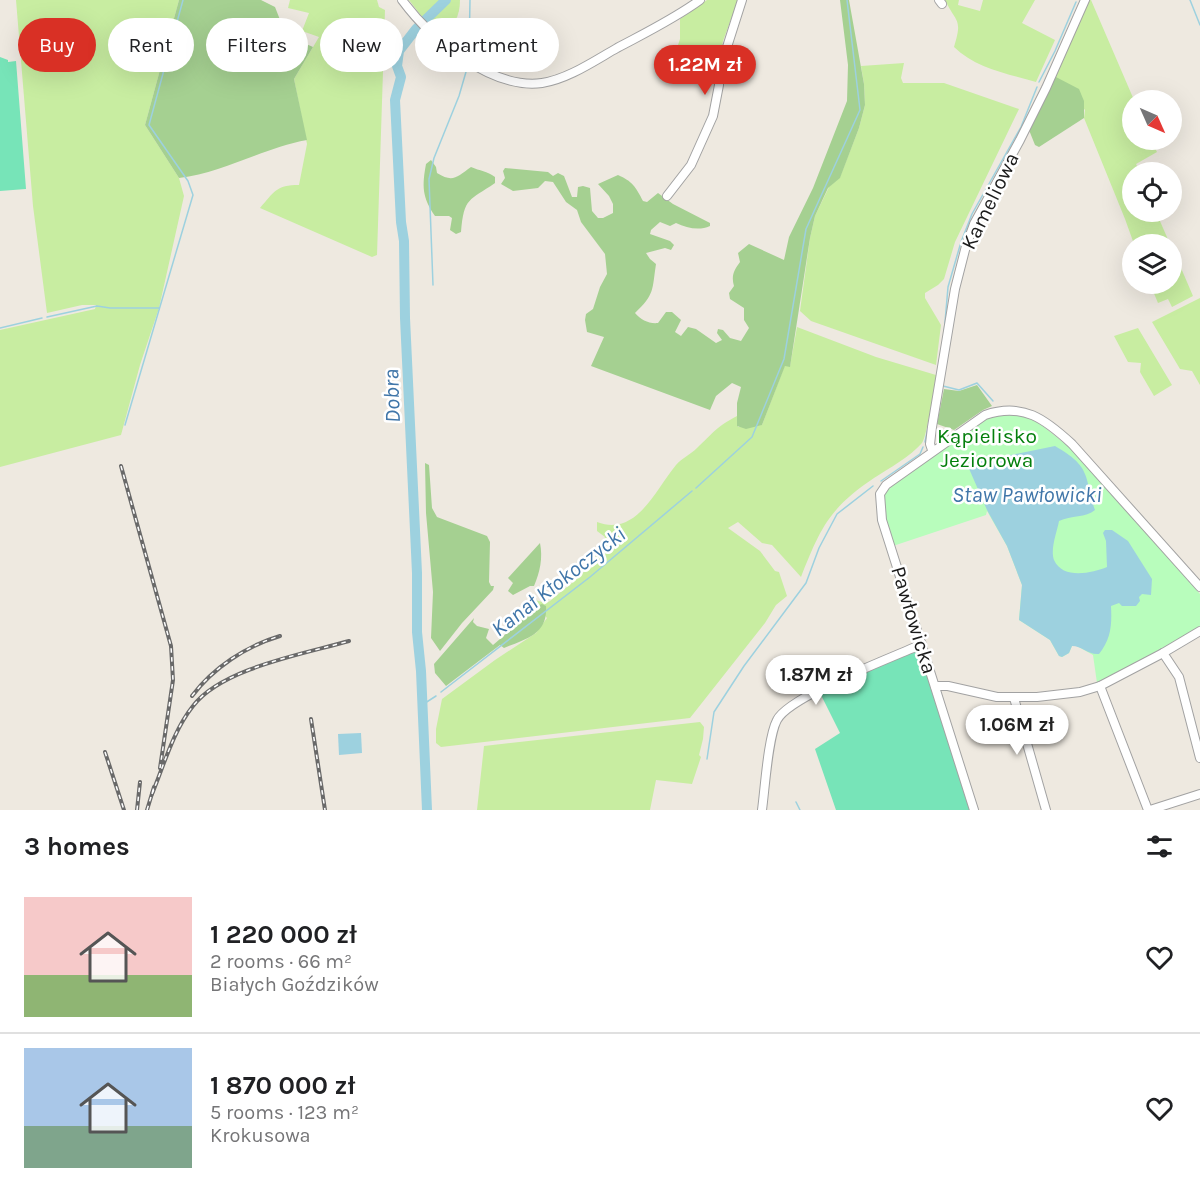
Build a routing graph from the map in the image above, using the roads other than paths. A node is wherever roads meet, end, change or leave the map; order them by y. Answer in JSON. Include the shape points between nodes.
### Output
{"nodes":[{"id":1,"x":402,"y":0,"type":"edge"},
{"id":2,"x":700,"y":0,"type":"edge"},
{"id":3,"x":742,"y":0,"type":"edge"},
{"id":4,"x":1085,"y":0,"type":"edge"},
{"id":5,"x":667,"y":196,"type":"dead end"},
{"id":6,"x":932,"y":450,"type":"junction"},
{"id":7,"x":1200,"y":587,"type":"edge"},
{"id":8,"x":1200,"y":631,"type":"edge"},
{"id":9,"x":922,"y":644,"type":"junction"},
{"id":10,"x":1163,"y":653,"type":"junction"},
{"id":11,"x":935,"y":686,"type":"junction"},
{"id":12,"x":1100,"y":686,"type":"junction"},
{"id":13,"x":1014,"y":698,"type":"junction"},
{"id":14,"x":1200,"y":758,"type":"edge"},
{"id":15,"x":1200,"y":794,"type":"edge"},
{"id":16,"x":762,"y":810,"type":"edge"},
{"id":17,"x":974,"y":810,"type":"edge"},
{"id":18,"x":1046,"y":810,"type":"edge"},
{"id":19,"x":1149,"y":810,"type":"edge"}],
"edges":[{"from":1,"to":2,"type":"street","via":[[430,32],[466,59],[506,80],[544,83],[573,72]]},
{"from":3,"to":5,"type":"street","via":[[720,69],[713,116],[691,165]]},
{"from":4,"to":6,"type":"street","name":"Kameliowa","via":[[1046,88],[966,246],[955,289],[932,427]]},
{"from":6,"to":7,"type":"street","via":[[985,414],[1001,410],[1028,412],[1072,444]]},
{"from":6,"to":9,"type":"street","name":"Pawłowicka","via":[[883,488],[880,506]]},
{"from":8,"to":10,"type":"street"},
{"from":9,"to":11,"type":"street","name":"Pawłowicka"},
{"from":9,"to":16,"type":"street","via":[[821,689],[783,711],[774,726]]},
{"from":10,"to":12,"type":"street"},
{"from":10,"to":14,"type":"street","via":[[1179,677]]},
{"from":11,"to":13,"type":"street"},
{"from":11,"to":17,"type":"street","name":"Pawłowicka"},
{"from":12,"to":13,"type":"street","via":[[1070,694]]},
{"from":12,"to":19,"type":"street"},
{"from":13,"to":18,"type":"street"},
{"from":15,"to":19,"type":"street"}]}
